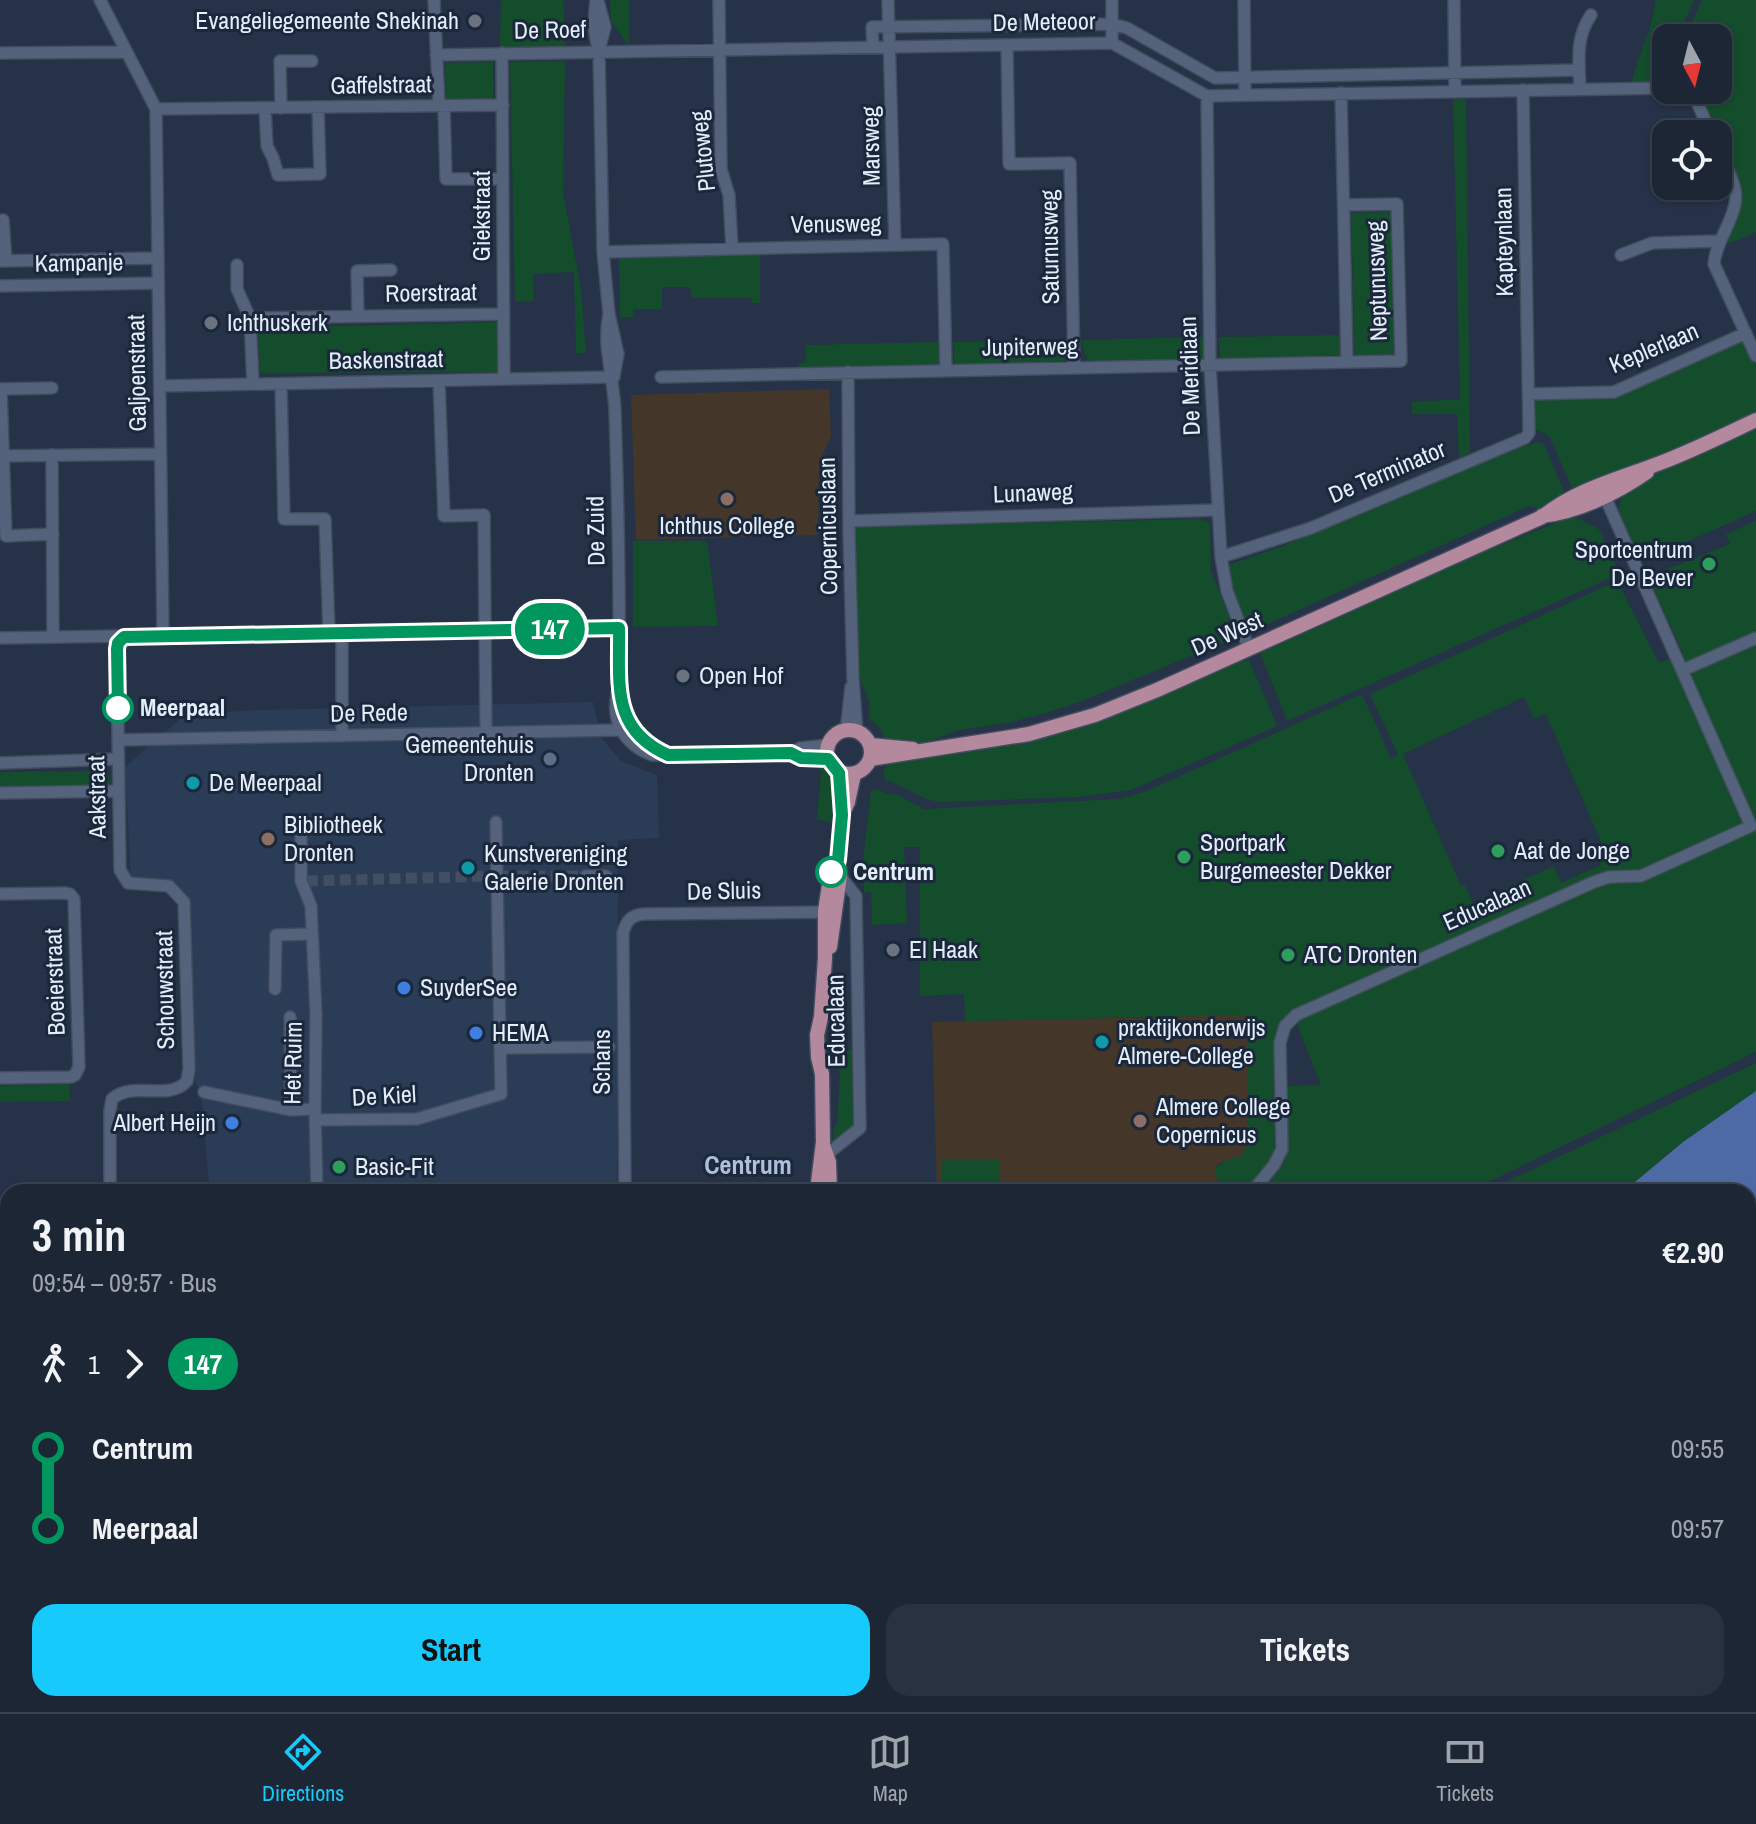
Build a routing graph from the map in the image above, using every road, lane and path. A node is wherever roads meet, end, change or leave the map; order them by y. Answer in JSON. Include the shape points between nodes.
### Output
{"nodes":[{"id":1,"x":100,"y":0,"type":"edge"},
{"id":2,"x":434,"y":0,"type":"edge"},
{"id":3,"x":597,"y":0,"type":"edge"},
{"id":4,"x":719,"y":0,"type":"edge"},
{"id":5,"x":888,"y":0,"type":"edge"},
{"id":6,"x":1112,"y":0,"type":"edge"},
{"id":7,"x":1244,"y":0,"type":"edge"},
{"id":8,"x":1454,"y":0,"type":"edge"},
{"id":9,"x":1591,"y":15,"type":"dead end"},
{"id":10,"x":1112,"y":24,"type":"junction"},
{"id":11,"x":889,"y":28,"type":"junction"},
{"id":12,"x":1112,"y":43,"type":"junction"},
{"id":13,"x":1007,"y":45,"type":"junction"},
{"id":14,"x":891,"y":46,"type":"junction"},
{"id":15,"x":873,"y":47,"type":"junction"},
{"id":16,"x":718,"y":49,"type":"junction"},
{"id":17,"x":599,"y":51,"type":"junction"},
{"id":18,"x":125,"y":52,"type":"junction"},
{"id":19,"x":0,"y":53,"type":"edge"},
{"id":20,"x":502,"y":53,"type":"junction"},
{"id":21,"x":436,"y":55,"type":"junction"},
{"id":22,"x":312,"y":61,"type":"dead end"},
{"id":23,"x":1579,"y":70,"type":"junction"},
{"id":24,"x":1455,"y":72,"type":"junction"},
{"id":25,"x":1245,"y":77,"type":"junction"},
{"id":26,"x":1652,"y":88,"type":"edge"},
{"id":27,"x":1580,"y":89,"type":"junction"},
{"id":28,"x":1523,"y":90,"type":"junction"},
{"id":29,"x":1455,"y":91,"type":"junction"},
{"id":30,"x":1341,"y":93,"type":"junction"},
{"id":31,"x":1245,"y":95,"type":"junction"},
{"id":32,"x":1207,"y":96,"type":"junction"},
{"id":33,"x":503,"y":105,"type":"junction"},
{"id":34,"x":442,"y":106,"type":"junction"},
{"id":35,"x":318,"y":107,"type":"junction"},
{"id":36,"x":281,"y":108,"type":"junction"},
{"id":37,"x":156,"y":109,"type":"junction"},
{"id":38,"x":265,"y":109,"type":"junction"},
{"id":39,"x":503,"y":179,"type":"junction"},
{"id":40,"x":1732,"y":182,"type":"edge"},
{"id":41,"x":1344,"y":205,"type":"junction"},
{"id":42,"x":3,"y":220,"type":"dead end"},
{"id":43,"x":1719,"y":241,"type":"junction"},
{"id":44,"x":895,"y":245,"type":"junction"},
{"id":45,"x":732,"y":248,"type":"junction"},
{"id":46,"x":603,"y":252,"type":"junction"},
{"id":47,"x":1621,"y":255,"type":"dead end"},
{"id":48,"x":158,"y":258,"type":"junction"},
{"id":49,"x":3,"y":261,"type":"edge"},
{"id":50,"x":237,"y":265,"type":"dead end"},
{"id":51,"x":391,"y":270,"type":"dead end"},
{"id":52,"x":158,"y":283,"type":"junction"},
{"id":53,"x":0,"y":286,"type":"edge"},
{"id":54,"x":504,"y":314,"type":"junction"},
{"id":55,"x":358,"y":316,"type":"junction"},
{"id":56,"x":250,"y":318,"type":"junction"},
{"id":57,"x":1746,"y":333,"type":"junction"},
{"id":58,"x":1756,"y":356,"type":"edge"},
{"id":59,"x":1401,"y":361,"type":"joint"},
{"id":60,"x":1347,"y":362,"type":"junction"},
{"id":61,"x":1210,"y":365,"type":"junction"},
{"id":62,"x":1074,"y":368,"type":"junction"},
{"id":63,"x":946,"y":371,"type":"junction"},
{"id":64,"x":848,"y":372,"type":"junction"},
{"id":65,"x":614,"y":377,"type":"junction"},
{"id":66,"x":661,"y":377,"type":"dead end"},
{"id":67,"x":504,"y":379,"type":"junction"},
{"id":68,"x":439,"y":381,"type":"junction"},
{"id":69,"x":253,"y":384,"type":"junction"},
{"id":70,"x":281,"y":384,"type":"junction"},
{"id":71,"x":160,"y":386,"type":"junction"},
{"id":72,"x":52,"y":388,"type":"dead end"},
{"id":73,"x":1,"y":389,"type":"edge"},
{"id":74,"x":1529,"y":394,"type":"junction"},
{"id":75,"x":1756,"y":420,"type":"edge"},
{"id":76,"x":160,"y":454,"type":"junction"},
{"id":77,"x":52,"y":455,"type":"junction"},
{"id":78,"x":2,"y":456,"type":"edge"},
{"id":79,"x":1602,"y":490,"type":"junction"},
{"id":80,"x":1218,"y":510,"type":"junction"},
{"id":81,"x":849,"y":521,"type":"junction"},
{"id":82,"x":53,"y":534,"type":"junction"},
{"id":83,"x":1221,"y":557,"type":"junction"},
{"id":84,"x":619,"y":628,"type":"junction"},
{"id":85,"x":487,"y":630,"type":"junction"},
{"id":86,"x":329,"y":632,"type":"junction"},
{"id":87,"x":342,"y":632,"type":"junction"},
{"id":88,"x":163,"y":635,"type":"junction"},
{"id":89,"x":53,"y":637,"type":"junction"},
{"id":90,"x":124,"y":637,"type":"junction"},
{"id":91,"x":0,"y":638,"type":"edge"},
{"id":92,"x":1756,"y":638,"type":"edge"},
{"id":93,"x":1249,"y":649,"type":"junction"},
{"id":94,"x":1683,"y":670,"type":"junction"},
{"id":95,"x":619,"y":684,"type":"junction"},
{"id":96,"x":852,"y":731,"type":"junction"},
{"id":97,"x":615,"y":732,"type":"junction"},
{"id":98,"x":486,"y":734,"type":"junction"},
{"id":99,"x":342,"y":736,"type":"junction"},
{"id":100,"x":118,"y":740,"type":"junction"},
{"id":101,"x":828,"y":752,"type":"junction"},
{"id":102,"x":870,"y":752,"type":"junction"},
{"id":103,"x":668,"y":755,"type":"junction"},
{"id":104,"x":118,"y":759,"type":"junction"},
{"id":105,"x":0,"y":763,"type":"edge"},
{"id":106,"x":847,"y":773,"type":"junction"},
{"id":107,"x":119,"y":791,"type":"junction"},
{"id":108,"x":0,"y":793,"type":"edge"},
{"id":109,"x":496,"y":822,"type":"dead end"},
{"id":110,"x":301,"y":828,"type":"dead end"},
{"id":111,"x":838,"y":860,"type":"junction"},
{"id":112,"x":586,"y":876,"type":"tunnel mouth"},
{"id":113,"x":606,"y":876,"type":"dead end"},
{"id":114,"x":840,"y":876,"type":"junction"},
{"id":115,"x":0,"y":894,"type":"edge"},
{"id":116,"x":186,"y":910,"type":"joint"},
{"id":117,"x":831,"y":912,"type":"junction"},
{"id":118,"x":623,"y":933,"type":"joint"},
{"id":119,"x":312,"y":934,"type":"junction"},
{"id":120,"x":275,"y":989,"type":"dead end"},
{"id":121,"x":290,"y":1017,"type":"dead end"},
{"id":122,"x":609,"y":1047,"type":"dead end"},
{"id":123,"x":500,"y":1048,"type":"junction"},
{"id":124,"x":0,"y":1078,"type":"edge"},
{"id":125,"x":204,"y":1092,"type":"dead end"},
{"id":126,"x":291,"y":1110,"type":"junction"},
{"id":127,"x":315,"y":1114,"type":"junction"},
{"id":128,"x":824,"y":1148,"type":"junction"},
{"id":129,"x":110,"y":1184,"type":"edge"},
{"id":130,"x":317,"y":1184,"type":"edge"},
{"id":131,"x":625,"y":1184,"type":"edge"},
{"id":132,"x":817,"y":1184,"type":"edge"},
{"id":133,"x":830,"y":1184,"type":"edge"},
{"id":134,"x":1259,"y":1184,"type":"edge"}],
"edges":[{"from":1,"to":18,"type":"street"},
{"from":2,"to":21,"type":"street"},
{"from":3,"to":17,"type":"street","name":"De Zuid","via":[[594,27]]},
{"from":4,"to":16,"type":"street","name":"Plutoweg"},
{"from":5,"to":11,"type":"street","name":"Marsweg"},
{"from":6,"to":10,"type":"street"},
{"from":7,"to":25,"type":"street"},
{"from":8,"to":24,"type":"street"},
{"from":9,"to":23,"type":"street","via":[[1581,30]]},
{"from":10,"to":11,"type":"street"},
{"from":10,"to":12,"type":"street"},
{"from":10,"to":25,"type":"street","via":[[1215,78]]},
{"from":11,"to":14,"type":"street","name":"Marsweg"},
{"from":11,"to":15,"type":"street","via":[[872,27]]},
{"from":12,"to":13,"type":"street","name":"De Meteoor"},
{"from":12,"to":32,"type":"street","name":"De Meteoor"},
{"from":13,"to":14,"type":"street","name":"De Meteoor"},
{"from":13,"to":62,"type":"street","name":"Saturnusweg","via":[[1009,164],[1070,163]]},
{"from":14,"to":15,"type":"street","name":"De Meteoor"},
{"from":14,"to":44,"type":"street","name":"Marsweg"},
{"from":15,"to":16,"type":"street","name":"De Meteoor"},
{"from":16,"to":17,"type":"street","name":"De Meteoor"},
{"from":16,"to":45,"type":"street","name":"Plutoweg","via":[[721,169],[729,195]]},
{"from":17,"to":20,"type":"street","name":"De Roef"},
{"from":17,"to":46,"type":"street","name":"De Zuid"},
{"from":18,"to":19,"type":"street"},
{"from":18,"to":37,"type":"street"},
{"from":20,"to":21,"type":"street"},
{"from":20,"to":33,"type":"street","name":"Giekstraat"},
{"from":21,"to":34,"type":"street"},
{"from":22,"to":36,"type":"street","name":"Gaffelstraat","via":[[280,61]]},
{"from":23,"to":24,"type":"street"},
{"from":23,"to":27,"type":"street"},
{"from":24,"to":25,"type":"street"},
{"from":24,"to":29,"type":"street"},
{"from":25,"to":31,"type":"street"},
{"from":26,"to":27,"type":"street"},
{"from":27,"to":28,"type":"street"},
{"from":28,"to":29,"type":"street"},
{"from":28,"to":74,"type":"street","name":"Kapteynlaan"},
{"from":29,"to":30,"type":"street"},
{"from":30,"to":31,"type":"street"},
{"from":30,"to":41,"type":"street","name":"Neptunusweg"},
{"from":31,"to":32,"type":"street"},
{"from":32,"to":61,"type":"street","name":"De Meridiaan"},
{"from":33,"to":34,"type":"street","name":"Gaffelstraat"},
{"from":33,"to":39,"type":"street","name":"Giekstraat"},
{"from":34,"to":35,"type":"street","name":"Gaffelstraat"},
{"from":34,"to":39,"type":"street","name":"Gaffelstraat","via":[[446,179]]},
{"from":35,"to":36,"type":"street","name":"Gaffelstraat"},
{"from":35,"to":38,"type":"street","name":"Gaffelstraat","via":[[320,174],[278,175],[267,146]]},
{"from":36,"to":38,"type":"street","name":"Gaffelstraat"},
{"from":37,"to":38,"type":"street","name":"Gaffelstraat"},
{"from":37,"to":48,"type":"street","name":"Galjoenstraat"},
{"from":39,"to":54,"type":"street","name":"Giekstraat"},
{"from":40,"to":43,"type":"street","via":[[1736,203]]},
{"from":41,"to":59,"type":"street","name":"Neptunusweg","via":[[1397,204]]},
{"from":41,"to":60,"type":"street","name":"Neptunusweg"},
{"from":42,"to":49,"type":"street","name":"Kampanje"},
{"from":43,"to":47,"type":"street","via":[[1652,243]]},
{"from":43,"to":57,"type":"street","via":[[1714,264]]},
{"from":44,"to":45,"type":"street","name":"Venusweg"},
{"from":44,"to":63,"type":"street","name":"Venusweg","via":[[943,244]]},
{"from":45,"to":46,"type":"street","name":"Venusweg"},
{"from":46,"to":65,"type":"street","name":"De Zuid","via":[[618,354]]},
{"from":48,"to":49,"type":"street","name":"Kampanje"},
{"from":48,"to":52,"type":"street","name":"Galjoenstraat"},
{"from":50,"to":56,"type":"street","via":[[237,289]]},
{"from":51,"to":55,"type":"street","name":"Roerstraat","via":[[357,271]]},
{"from":52,"to":53,"type":"street","name":"Kampanje"},
{"from":52,"to":71,"type":"street","name":"Galjoenstraat"},
{"from":54,"to":55,"type":"street","name":"Roerstraat"},
{"from":54,"to":67,"type":"street","name":"Giekstraat"},
{"from":55,"to":56,"type":"street","name":"Roerstraat"},
{"from":56,"to":69,"type":"street"},
{"from":57,"to":58,"type":"street"},
{"from":57,"to":74,"type":"street","name":"Keplerlaan","via":[[1614,392]]},
{"from":59,"to":60,"type":"street","name":"Jupiterweg"},
{"from":60,"to":61,"type":"street","name":"Jupiterweg"},
{"from":61,"to":62,"type":"street","name":"Jupiterweg"},
{"from":61,"to":80,"type":"street","name":"De Meridiaan"},
{"from":62,"to":63,"type":"street","name":"Jupiterweg"},
{"from":63,"to":64,"type":"street","name":"Jupiterweg"},
{"from":64,"to":66,"type":"street","name":"Jupiterweg"},
{"from":64,"to":81,"type":"street","name":"Copernicuslaan"},
{"from":65,"to":67,"type":"street","name":"Baskenstraat"},
{"from":65,"to":84,"type":"street","name":"De Zuid"},
{"from":67,"to":68,"type":"street","name":"Baskenstraat"},
{"from":68,"to":70,"type":"street","name":"Baskenstraat"},
{"from":68,"to":85,"type":"street","via":[[444,516],[484,515]]},
{"from":69,"to":70,"type":"street","name":"Baskenstraat"},
{"from":69,"to":71,"type":"street","name":"Baskenstraat"},
{"from":70,"to":86,"type":"street","via":[[284,519],[325,519]]},
{"from":71,"to":76,"type":"street","name":"Galjoenstraat"},
{"from":72,"to":73,"type":"street"},
{"from":73,"to":78,"type":"street"},
{"from":74,"to":83,"type":"street","name":"De Terminator","via":[[1530,430],[1525,438],[1311,528]]},
{"from":75,"to":79,"type":"main road","name":"De West"},
{"from":76,"to":77,"type":"street"},
{"from":76,"to":88,"type":"street","name":"Galjoenstraat"},
{"from":77,"to":78,"type":"street"},
{"from":77,"to":82,"type":"street"},
{"from":78,"to":82,"type":"street","via":[[6,536]]},
{"from":79,"to":93,"type":"main road","name":"De West","via":[[1559,503],[1542,517]]},
{"from":79,"to":94,"type":"street","name":"Educalaan"},
{"from":80,"to":81,"type":"street","name":"Lunaweg"},
{"from":80,"to":83,"type":"street","name":"De Meridiaan"},
{"from":81,"to":96,"type":"street","name":"Copernicuslaan"},
{"from":82,"to":89,"type":"street"},
{"from":83,"to":93,"type":"street","name":"De Meridiaan","via":[[1227,591]]},
{"from":84,"to":85,"type":"street"},
{"from":84,"to":95,"type":"street","name":"De Zuid"},
{"from":85,"to":87,"type":"street"},
{"from":85,"to":98,"type":"street"},
{"from":86,"to":87,"type":"street"},
{"from":86,"to":88,"type":"street"},
{"from":87,"to":99,"type":"street"},
{"from":88,"to":90,"type":"street"},
{"from":89,"to":90,"type":"street"},
{"from":89,"to":91,"type":"street"},
{"from":90,"to":100,"type":"street","name":"Aakstraat","via":[[117,649]]},
{"from":92,"to":94,"type":"street"},
{"from":93,"to":102,"type":"main road","name":"De West","via":[[1095,715],[1029,734]]},
{"from":94,"to":134,"type":"street","name":"Educalaan","via":[[1751,826],[1641,876],[1594,882],[1296,1015],[1285,1026],[1280,1043],[1282,1149]]},
{"from":95,"to":97,"type":"street","name":"De Zuid"},
{"from":95,"to":103,"type":"street","name":"De Zuid","via":[[632,729]]},
{"from":96,"to":101,"type":"main road","via":[[835,735]]},
{"from":96,"to":102,"type":"main road"},
{"from":97,"to":98,"type":"street","name":"De Rede"},
{"from":97,"to":103,"type":"street","via":[[645,752]]},
{"from":98,"to":99,"type":"street","name":"De Rede"},
{"from":99,"to":100,"type":"street","name":"De Rede"},
{"from":100,"to":104,"type":"street","name":"Aakstraat"},
{"from":101,"to":103,"type":"street","via":[[800,748],[791,753]]},
{"from":101,"to":106,"type":"main road"},
{"from":102,"to":106,"type":"main road","via":[[866,766]]},
{"from":104,"to":105,"type":"street"},
{"from":104,"to":107,"type":"street","name":"Aakstraat"},
{"from":106,"to":111,"type":"main road"},
{"from":107,"to":108,"type":"street"},
{"from":107,"to":116,"type":"street","name":"Aakstraat","via":[[122,877],[135,885],[169,886]]},
{"from":109,"to":123,"type":"street"},
{"from":110,"to":119,"type":"street","name":"Het Ruim"},
{"from":111,"to":114,"type":"main road"},
{"from":111,"to":117,"type":"main road","via":[[831,872]]},
{"from":112,"to":113,"type":"street"},
{"from":114,"to":117,"type":"main road"},
{"from":114,"to":128,"type":"street","name":"Educalaan","via":[[856,896],[860,1128]]},
{"from":115,"to":124,"type":"street","name":"Boeierstraat","via":[[72,896],[79,1067],[71,1077]]},
{"from":116,"to":129,"type":"street","name":"Schouwstraat","via":[[187,1081],[178,1089],[127,1091],[112,1099]]},
{"from":117,"to":118,"type":"street","name":"De Sluis","via":[[644,914],[631,918]]},
{"from":117,"to":128,"type":"main road","via":[[833,942],[825,958],[821,1017],[827,1046],[822,1074]]},
{"from":118,"to":131,"type":"street","name":"Schans"},
{"from":119,"to":120,"type":"street","name":"Het Ruim","via":[[276,935]]},
{"from":119,"to":127,"type":"street","name":"Het Ruim"},
{"from":121,"to":126,"type":"street","name":"Het Ruim"},
{"from":122,"to":123,"type":"street"},
{"from":123,"to":127,"type":"street","name":"De Kiel","via":[[501,1094],[417,1119]]},
{"from":125,"to":126,"type":"street","name":"De Kiel"},
{"from":126,"to":127,"type":"street","name":"De Kiel"},
{"from":127,"to":130,"type":"street","name":"Het Ruim"},
{"from":128,"to":132,"type":"main road"},
{"from":128,"to":133,"type":"main road"}]}
